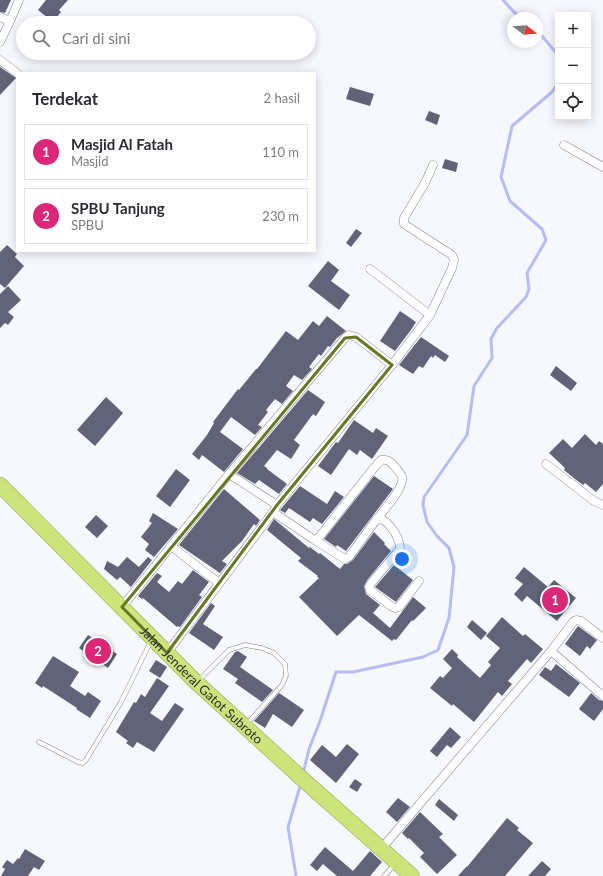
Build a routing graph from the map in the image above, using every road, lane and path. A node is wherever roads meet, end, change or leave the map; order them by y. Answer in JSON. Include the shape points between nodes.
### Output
{"nodes":[{"id":1,"x":19,"y":0,"type":"edge"},
{"id":2,"x":0,"y":17,"type":"edge"},
{"id":3,"x":10,"y":21,"type":"junction"},
{"id":4,"x":0,"y":42,"type":"edge"},
{"id":5,"x":0,"y":60,"type":"edge"},
{"id":6,"x":16,"y":72,"type":"edge"},
{"id":7,"x":564,"y":145,"type":"dead end"},
{"id":8,"x":433,"y":165,"type":"dead end"},
{"id":9,"x":603,"y":167,"type":"edge"},
{"id":10,"x":370,"y":269,"type":"dead end"},
{"id":11,"x":430,"y":315,"type":"junction"},
{"id":12,"x":392,"y":365,"type":"junction"},
{"id":13,"x":546,"y":464,"type":"dead end"},
{"id":14,"x":229,"y":474,"type":"junction"},
{"id":15,"x":0,"y":485,"type":"edge"},
{"id":16,"x":603,"y":506,"type":"edge"},
{"id":17,"x":275,"y":508,"type":"junction"},
{"id":18,"x":376,"y":520,"type":"junction"},
{"id":19,"x":316,"y":541,"type":"junction"},
{"id":20,"x":171,"y":546,"type":"junction"},
{"id":21,"x":419,"y":581,"type":"dead end"},
{"id":22,"x":219,"y":583,"type":"junction"},
{"id":23,"x":122,"y":607,"type":"junction"},
{"id":24,"x":603,"y":638,"type":"edge"},
{"id":25,"x":152,"y":639,"type":"junction"},
{"id":26,"x":551,"y":651,"type":"junction"},
{"id":27,"x":167,"y":653,"type":"junction"},
{"id":28,"x":197,"y":683,"type":"junction"},
{"id":29,"x":603,"y":696,"type":"edge"},
{"id":30,"x":245,"y":726,"type":"junction"},
{"id":31,"x":39,"y":742,"type":"dead end"},
{"id":32,"x":381,"y":849,"type":"junction"},
{"id":33,"x":397,"y":862,"type":"junction"},
{"id":34,"x":384,"y":876,"type":"edge"},
{"id":35,"x":412,"y":876,"type":"edge"}],
"edges":[{"from":1,"to":3,"type":"street"},
{"from":2,"to":3,"type":"street"},
{"from":3,"to":4,"type":"street"},
{"from":5,"to":6,"type":"street"},
{"from":7,"to":9,"type":"street"},
{"from":8,"to":11,"type":"street","via":[[404,218],[404,224],[452,254],[454,260]]},
{"from":10,"to":11,"type":"street"},
{"from":11,"to":12,"type":"street"},
{"from":12,"to":14,"type":"street","via":[[356,337],[349,335]]},
{"from":12,"to":17,"type":"street"},
{"from":13,"to":16,"type":"street"},
{"from":14,"to":17,"type":"street"},
{"from":14,"to":20,"type":"street"},
{"from":15,"to":23,"type":"highway","name":"Jalan Jenderal Gatot Subroto"},
{"from":17,"to":19,"type":"street"},
{"from":17,"to":22,"type":"street"},
{"from":18,"to":19,"type":"street","via":[[345,559]]},
{"from":18,"to":19,"type":"street","via":[[403,482],[402,475],[385,459],[373,469]]},
{"from":18,"to":21,"type":"street","via":[[382,519],[390,524],[400,549],[372,582],[370,590],[395,608]]},
{"from":20,"to":22,"type":"street"},
{"from":20,"to":23,"type":"street"},
{"from":22,"to":27,"type":"street"},
{"from":23,"to":25,"type":"highway","name":"Jalan Jenderal Gatot Subroto"},
{"from":24,"to":26,"type":"street","via":[[576,620]]},
{"from":25,"to":27,"type":"highway","name":"Jalan Jenderal Gatot Subroto"},
{"from":25,"to":31,"type":"lane","via":[[121,702],[83,763]]},
{"from":26,"to":29,"type":"street"},
{"from":26,"to":32,"type":"street"},
{"from":27,"to":28,"type":"highway","name":"Jalan Jenderal Gatot Subroto"},
{"from":28,"to":30,"type":"highway","name":"Jalan Jenderal Gatot Subroto"},
{"from":28,"to":30,"type":"lane","via":[[229,650],[245,645],[274,653],[285,664],[286,676],[282,685]]},
{"from":30,"to":32,"type":"highway","name":"Jalan Jenderal Gatot Subroto"},
{"from":32,"to":33,"type":"highway","name":"Jalan Jenderal Gatot Subroto"},
{"from":33,"to":34,"type":"lane"},
{"from":33,"to":35,"type":"highway","name":"Jalan Jenderal Gatot Subroto"}]}
